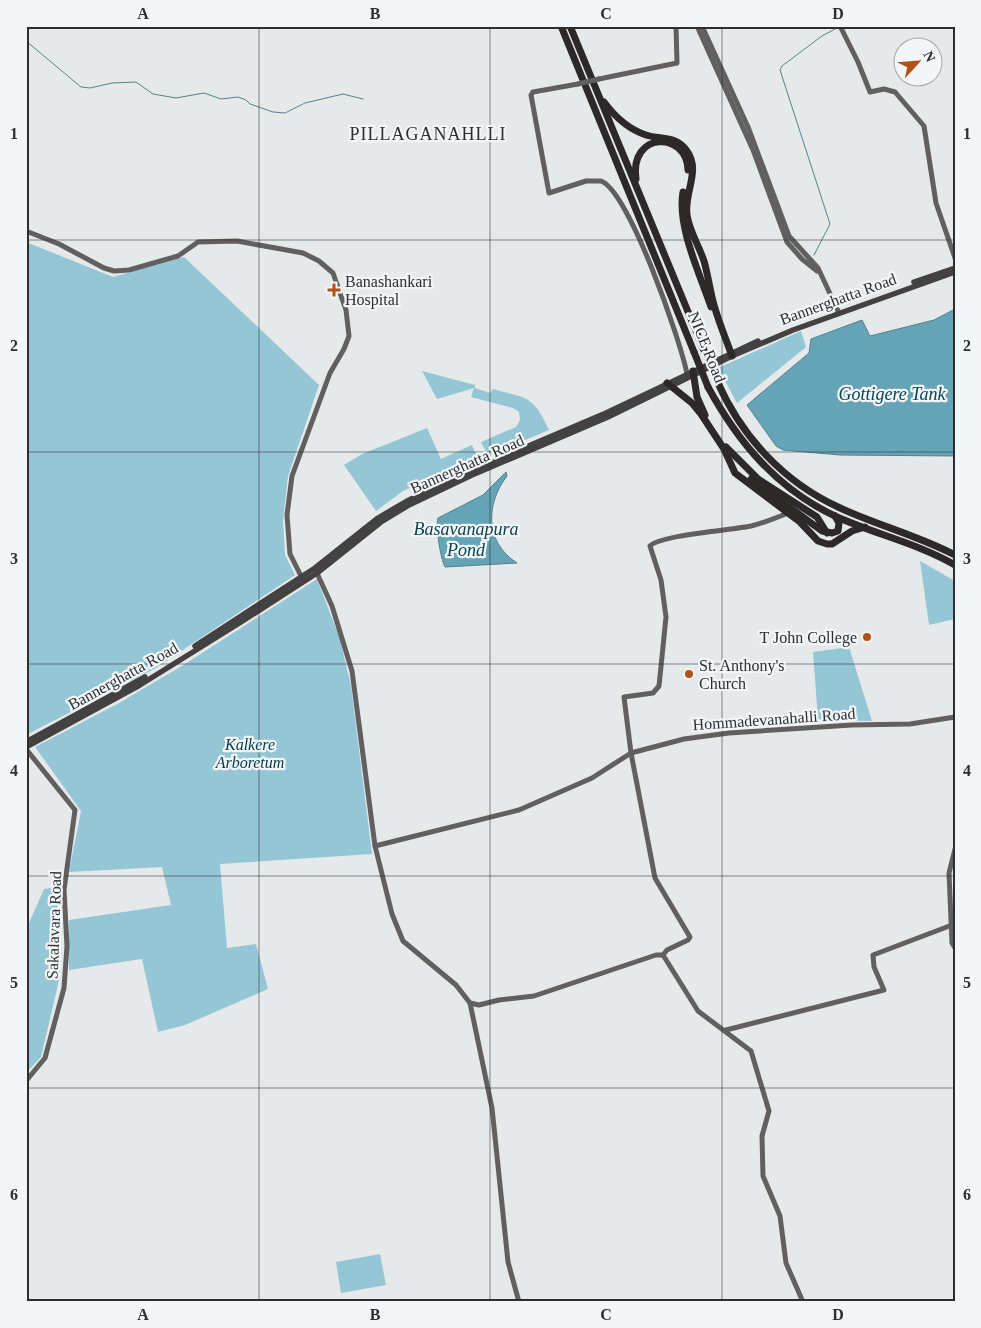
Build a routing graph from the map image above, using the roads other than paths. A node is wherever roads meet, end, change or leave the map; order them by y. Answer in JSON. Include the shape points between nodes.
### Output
{"nodes":[{"id":1,"x":561,"y":26,"type":"edge"},
{"id":2,"x":570,"y":26,"type":"edge"},
{"id":3,"x":676,"y":26,"type":"edge"},
{"id":4,"x":697,"y":26,"type":"edge"},
{"id":5,"x":702,"y":26,"type":"edge"},
{"id":6,"x":840,"y":26,"type":"edge"},
{"id":7,"x":596,"y":89,"type":"junction"},
{"id":8,"x":637,"y":189,"type":"junction"},
{"id":9,"x":26,"y":231,"type":"edge"},
{"id":10,"x":955,"y":258,"type":"edge"},
{"id":11,"x":955,"y":268,"type":"edge"},
{"id":12,"x":820,"y":272,"type":"junction"},
{"id":13,"x":955,"y":272,"type":"edge"},
{"id":14,"x":839,"y":311,"type":"junction"},
{"id":15,"x":729,"y":355,"type":"junction"},
{"id":16,"x":691,"y":374,"type":"junction"},
{"id":17,"x":669,"y":385,"type":"junction"},
{"id":18,"x":727,"y":450,"type":"junction"},
{"id":19,"x":788,"y":513,"type":"junction"},
{"id":20,"x":834,"y":515,"type":"junction"},
{"id":21,"x":865,"y":527,"type":"junction"},
{"id":22,"x":955,"y":555,"type":"edge"},
{"id":23,"x":955,"y":566,"type":"edge"},
{"id":24,"x":316,"y":570,"type":"junction"},
{"id":25,"x":302,"y":580,"type":"junction"},
{"id":26,"x":955,"y":717,"type":"edge"},
{"id":27,"x":26,"y":742,"type":"edge"},
{"id":28,"x":26,"y":748,"type":"edge"},
{"id":29,"x":631,"y":753,"type":"junction"},
{"id":30,"x":375,"y":846,"type":"junction"},
{"id":31,"x":955,"y":848,"type":"edge"},
{"id":32,"x":953,"y":918,"type":"edge"},
{"id":33,"x":952,"y":925,"type":"junction"},
{"id":34,"x":955,"y":948,"type":"edge"},
{"id":35,"x":663,"y":955,"type":"junction"},
{"id":36,"x":470,"y":1003,"type":"junction"},
{"id":37,"x":726,"y":1030,"type":"junction"},
{"id":38,"x":26,"y":1081,"type":"edge"},
{"id":39,"x":519,"y":1302,"type":"edge"},
{"id":40,"x":803,"y":1302,"type":"edge"}],
"edges":[{"from":1,"to":20,"type":"highway","name":"NICE Road","bridge":true,"via":[[708,387],[738,436],[766,468],[796,493]]},
{"from":2,"to":7,"type":"highway","name":"NICE Road"},
{"from":3,"to":16,"type":"street","bridge":true,"via":[[677,63],[530,95],[549,193],[594,181],[605,182],[613,191],[652,266]]},
{"from":4,"to":12,"type":"street","via":[[747,136],[787,242]]},
{"from":5,"to":12,"type":"street","via":[[748,128],[789,236]]},
{"from":6,"to":10,"type":"street","via":[[870,92],[884,89],[895,92],[924,126],[936,203]]},
{"from":7,"to":8,"type":"highway","name":"NICE Road"},
{"from":7,"to":15,"type":"highway","via":[[608,108],[626,125],[647,135],[673,139],[690,155],[693,169],[687,216],[704,262]]},
{"from":8,"to":15,"type":"highway","via":[[634,164],[643,148],[654,142],[666,142],[683,154],[688,166],[682,200],[683,221]]},
{"from":8,"to":22,"type":"highway","name":"NICE Road","bridge":true,"via":[[718,383],[752,440],[803,487],[838,506]]},
{"from":9,"to":25,"type":"street","via":[[114,271],[178,256],[198,242],[237,241],[303,253],[319,261],[333,274],[348,319],[349,336],[330,373],[292,476],[287,515],[290,554]]},
{"from":11,"to":14,"type":"main road","name":"Bannerghatta Road"},
{"from":12,"to":14,"type":"street"},
{"from":13,"to":14,"type":"main road","name":"Bannerghatta Road"},
{"from":14,"to":15,"type":"main road","name":"Bannerghatta Road"},
{"from":15,"to":16,"type":"main road","name":"Bannerghatta Road"},
{"from":16,"to":17,"type":"main road","name":"Bannerghatta Road"},
{"from":16,"to":18,"type":"highway","via":[[697,397]]},
{"from":17,"to":18,"type":"highway","via":[[696,407]]},
{"from":17,"to":24,"type":"main road","name":"Bannerghatta Road","via":[[410,502]]},
{"from":18,"to":19,"type":"highway","via":[[735,473]]},
{"from":18,"to":20,"type":"highway","via":[[758,479],[817,517],[827,533],[836,533],[840,529]]},
{"from":19,"to":21,"type":"highway","via":[[818,541],[827,544]]},
{"from":19,"to":29,"type":"street","via":[[752,526],[673,538],[650,546],[662,587],[665,623],[658,690],[624,697]]},
{"from":20,"to":21,"type":"highway","name":"NICE Road"},
{"from":21,"to":23,"type":"highway","name":"NICE Road"},
{"from":24,"to":25,"type":"main road","name":"Bannerghatta Road"},
{"from":24,"to":30,"type":"street","via":[[332,606],[352,671]]},
{"from":25,"to":27,"type":"main road","name":"Bannerghatta Road","via":[[141,680]]},
{"from":25,"to":28,"type":"main road","name":"Bannerghatta Road","via":[[140,685]]},
{"from":26,"to":29,"type":"street","name":"Hommadevanahalli Road","via":[[910,724],[730,733],[684,739]]},
{"from":28,"to":38,"type":"street","name":"Sakalavara Road","via":[[76,810],[64,890],[67,946],[64,988],[45,1058]]},
{"from":29,"to":30,"type":"street","name":"Hommadevanahalli Road","via":[[592,778],[520,810]]},
{"from":29,"to":35,"type":"street","via":[[655,878],[690,935],[688,940]]},
{"from":30,"to":36,"type":"street","via":[[392,914],[403,941],[456,986]]},
{"from":31,"to":32,"type":"street","via":[[949,873]]},
{"from":32,"to":33,"type":"street"},
{"from":33,"to":34,"type":"street"},
{"from":33,"to":37,"type":"street","via":[[873,955],[874,967],[884,990]]},
{"from":35,"to":36,"type":"street","via":[[534,996],[479,1005]]},
{"from":35,"to":37,"type":"street","via":[[698,1011]]},
{"from":36,"to":39,"type":"street","via":[[492,1108],[508,1262]]},
{"from":37,"to":40,"type":"street","via":[[748,1047],[756,1064],[769,1111],[762,1136],[763,1176],[780,1216],[786,1263]]}]}
